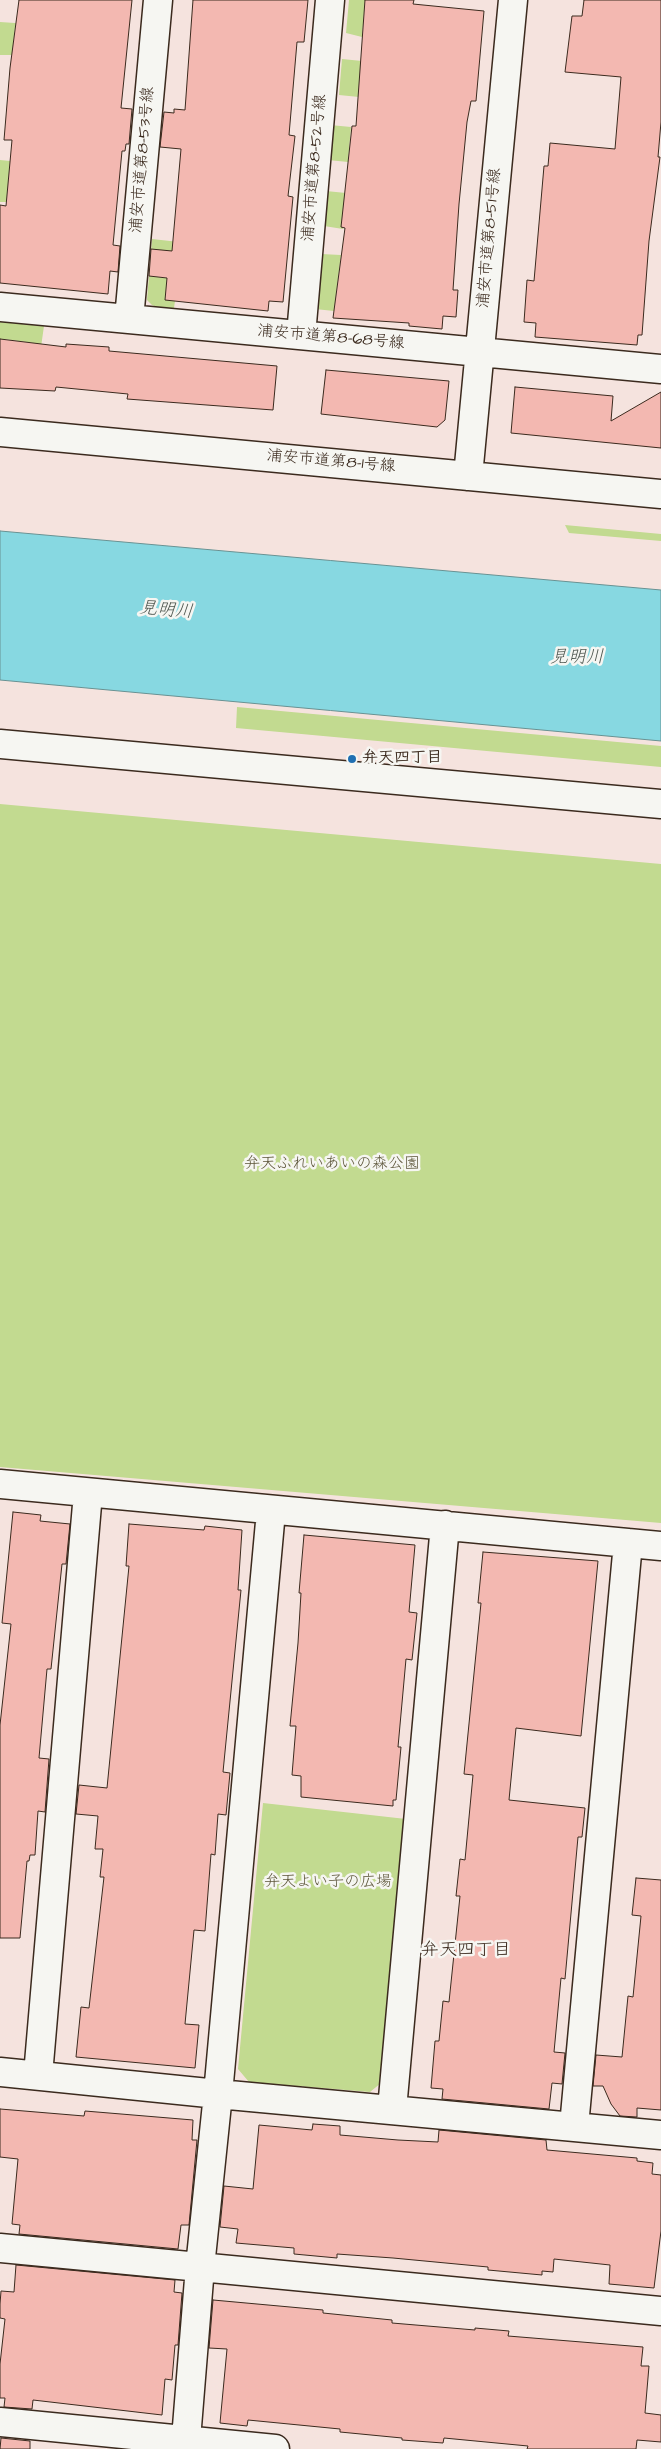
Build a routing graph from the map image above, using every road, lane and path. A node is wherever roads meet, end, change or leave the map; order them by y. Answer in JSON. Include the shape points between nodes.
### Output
{"nodes":[{"id":1,"x":158,"y":0,"type":"edge"},
{"id":2,"x":330,"y":0,"type":"edge"},
{"id":3,"x":513,"y":0,"type":"edge"},
{"id":4,"x":0,"y":307,"type":"edge"},
{"id":5,"x":129,"y":319,"type":"junction"},
{"id":6,"x":300,"y":335,"type":"junction"},
{"id":7,"x":480,"y":351,"type":"junction"},
{"id":8,"x":661,"y":366,"type":"edge"},
{"id":9,"x":0,"y":432,"type":"edge"},
{"id":10,"x":468,"y":476,"type":"junction"},
{"id":11,"x":661,"y":494,"type":"edge"},
{"id":12,"x":0,"y":744,"type":"edge"},
{"id":13,"x":661,"y":804,"type":"edge"},
{"id":14,"x":0,"y":1484,"type":"edge"},
{"id":15,"x":88,"y":1493,"type":"junction"},
{"id":16,"x":271,"y":1511,"type":"junction"},
{"id":17,"x":445,"y":1525,"type":"junction"},
{"id":18,"x":628,"y":1543,"type":"junction"},
{"id":19,"x":661,"y":1546,"type":"edge"},
{"id":20,"x":0,"y":2072,"type":"edge"},
{"id":21,"x":38,"y":2075,"type":"junction"},
{"id":22,"x":218,"y":2094,"type":"junction"},
{"id":23,"x":392,"y":2109,"type":"junction"},
{"id":24,"x":574,"y":2126,"type":"junction"},
{"id":25,"x":661,"y":2135,"type":"edge"},
{"id":26,"x":0,"y":2248,"type":"edge"},
{"id":27,"x":200,"y":2267,"type":"junction"},
{"id":28,"x":661,"y":2311,"type":"edge"},
{"id":29,"x":0,"y":2422,"type":"edge"},
{"id":30,"x":186,"y":2439,"type":"junction"},
{"id":31,"x":275,"y":2449,"type":"edge"}],
"edges":[{"from":1,"to":5,"type":"street","name":"浦安市道第8-53号線"},
{"from":2,"to":6,"type":"street","name":"浦安市道第8-52号線"},
{"from":3,"to":7,"type":"street","name":"浦安市道第8-51号線"},
{"from":4,"to":5,"type":"street","name":"浦安市道第8-68号線"},
{"from":5,"to":6,"type":"street","name":"浦安市道第8-68号線"},
{"from":6,"to":7,"type":"street","name":"浦安市道第8-68号線"},
{"from":7,"to":8,"type":"street","name":"浦安市道第8-68号線"},
{"from":7,"to":10,"type":"street","name":"浦安市道第8-51号線"},
{"from":9,"to":10,"type":"street","name":"浦安市道第8-1号線"},
{"from":10,"to":11,"type":"street","name":"浦安市道第8-1号線"},
{"from":12,"to":13,"type":"street"},
{"from":14,"to":15,"type":"street"},
{"from":15,"to":16,"type":"street"},
{"from":15,"to":21,"type":"street"},
{"from":16,"to":17,"type":"street"},
{"from":16,"to":22,"type":"street"},
{"from":17,"to":18,"type":"street"},
{"from":17,"to":23,"type":"street"},
{"from":18,"to":19,"type":"street"},
{"from":18,"to":24,"type":"street"},
{"from":20,"to":21,"type":"street"},
{"from":21,"to":22,"type":"street"},
{"from":22,"to":23,"type":"street"},
{"from":22,"to":27,"type":"street"},
{"from":23,"to":24,"type":"street"},
{"from":24,"to":25,"type":"street"},
{"from":26,"to":27,"type":"street"},
{"from":27,"to":28,"type":"street"},
{"from":27,"to":30,"type":"street"},
{"from":29,"to":30,"type":"street"},
{"from":30,"to":31,"type":"street"}]}
